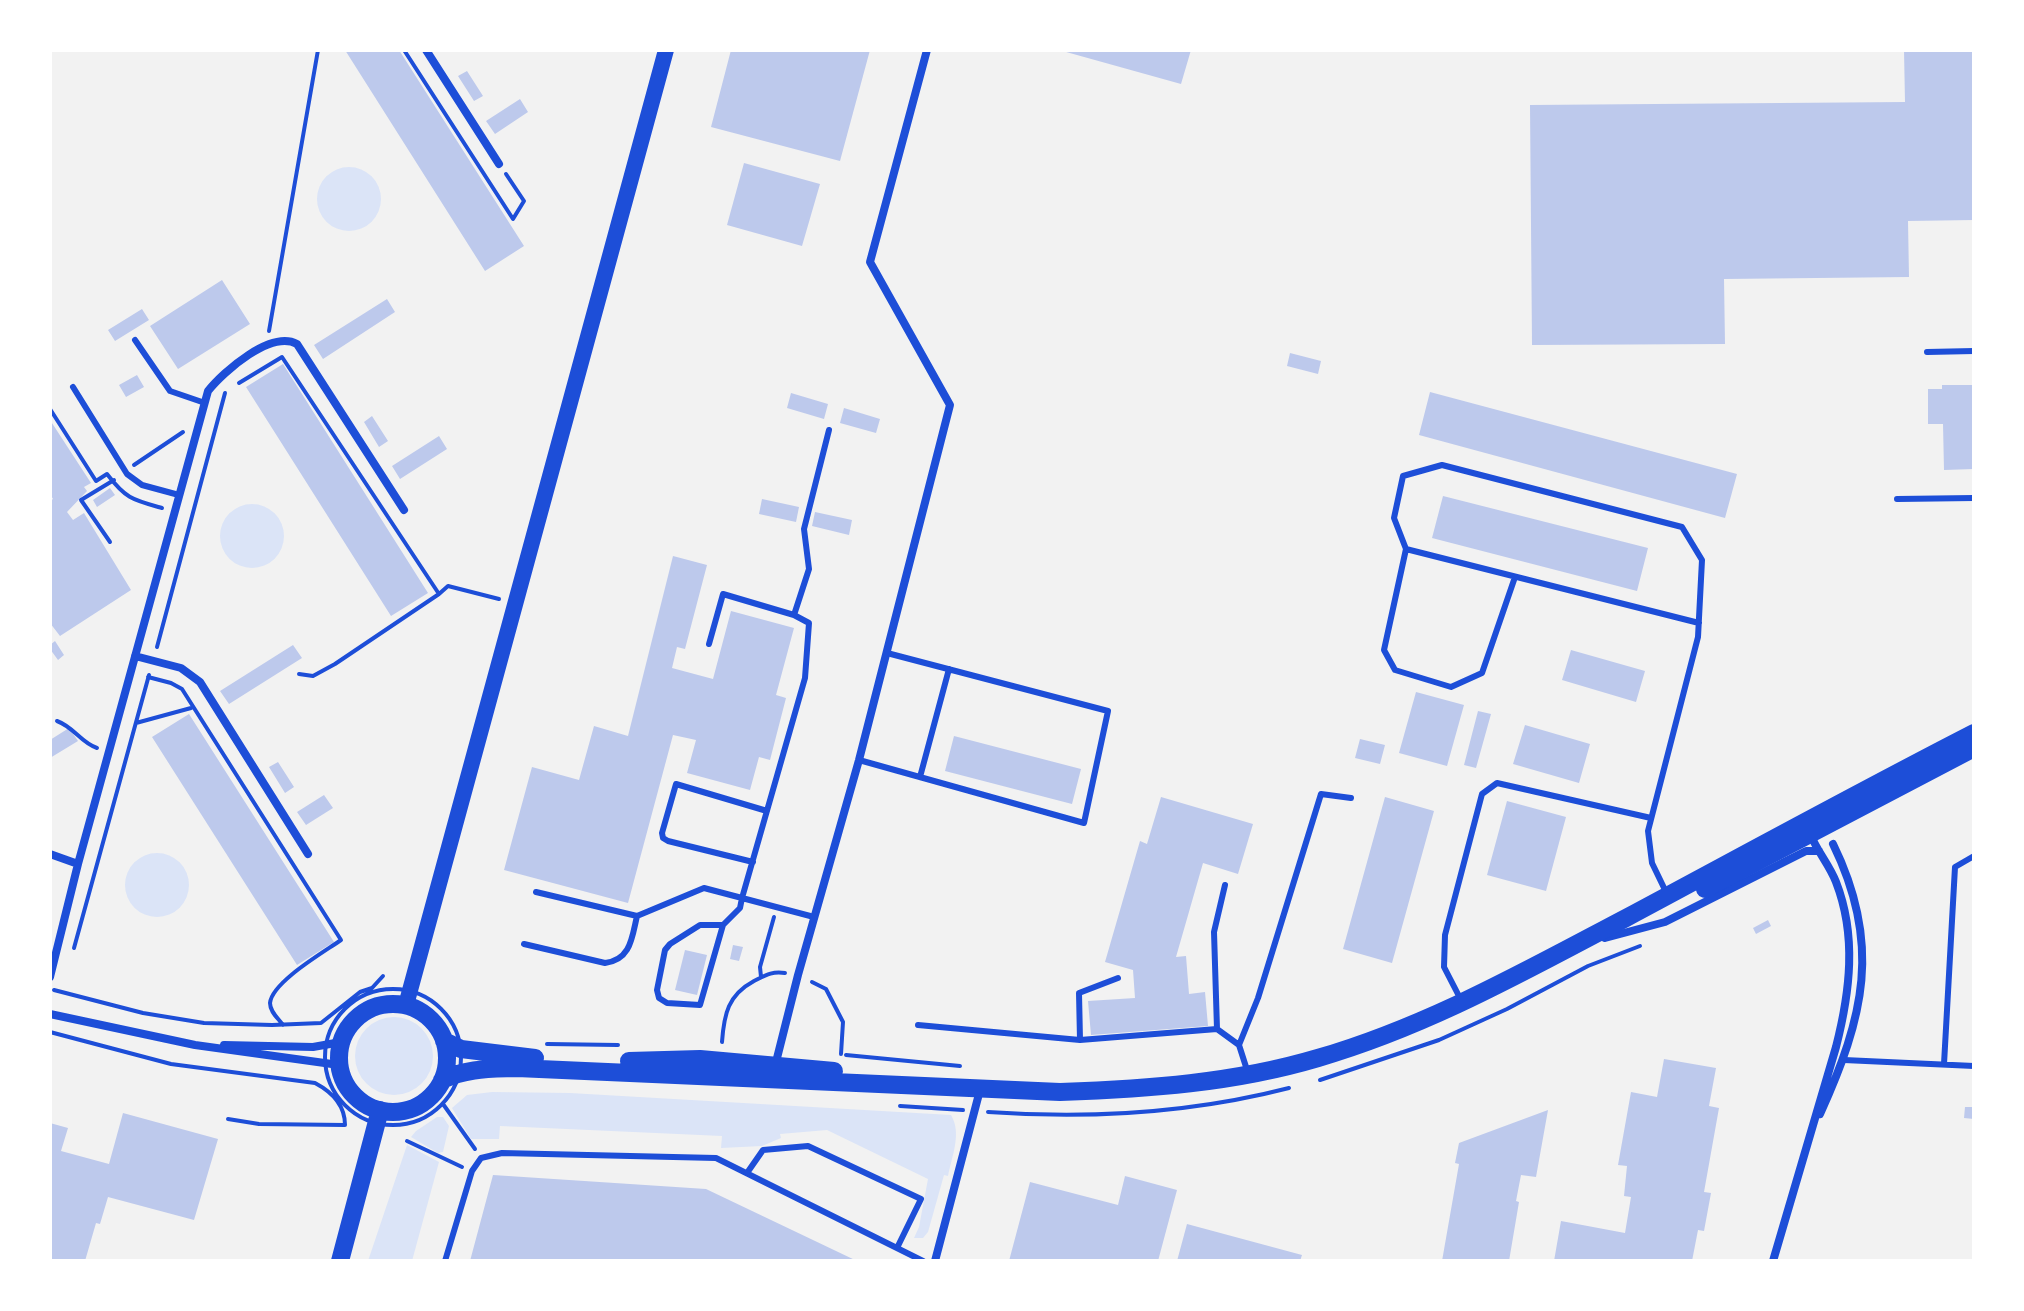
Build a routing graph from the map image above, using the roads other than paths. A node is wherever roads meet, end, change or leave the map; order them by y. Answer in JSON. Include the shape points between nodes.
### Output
{"nodes":[{"id":1,"x":426,"y":50,"type":"edge"},
{"id":2,"x":666,"y":50,"type":"edge"},
{"id":3,"x":927,"y":50,"type":"edge"},
{"id":4,"x":499,"y":164,"type":"road end"},
{"id":5,"x":135,"y":340,"type":"dead end"},
{"id":6,"x":1974,"y":351,"type":"edge"},
{"id":7,"x":1927,"y":352,"type":"dead end"},
{"id":8,"x":73,"y":387,"type":"dead end"},
{"id":9,"x":205,"y":403,"type":"junction"},
{"id":10,"x":829,"y":430,"type":"dead end"},
{"id":11,"x":179,"y":495,"type":"junction"},
{"id":12,"x":1974,"y":498,"type":"edge"},
{"id":13,"x":1897,"y":499,"type":"dead end"},
{"id":14,"x":404,"y":510,"type":"dead end"},
{"id":15,"x":1406,"y":549,"type":"junction"},
{"id":16,"x":1515,"y":577,"type":"junction"},
{"id":17,"x":794,"y":615,"type":"junction"},
{"id":18,"x":1699,"y":623,"type":"junction"},
{"id":19,"x":709,"y":644,"type":"dead end"},
{"id":20,"x":887,"y":653,"type":"junction"},
{"id":21,"x":135,"y":656,"type":"junction"},
{"id":22,"x":949,"y":669,"type":"junction"},
{"id":23,"x":1973,"y":739,"type":"edge"},
{"id":24,"x":859,"y":760,"type":"junction"},
{"id":25,"x":920,"y":777,"type":"junction"},
{"id":26,"x":1351,"y":798,"type":"dead end"},
{"id":27,"x":767,"y":811,"type":"junction"},
{"id":28,"x":1651,"y":818,"type":"junction"},
{"id":29,"x":1836,"y":821,"type":"junction"},
{"id":30,"x":1808,"y":830,"type":"junction"},
{"id":31,"x":1826,"y":847,"type":"junction"},
{"id":32,"x":50,"y":854,"type":"edge"},
{"id":33,"x":308,"y":854,"type":"dead end"},
{"id":34,"x":1974,"y":856,"type":"edge"},
{"id":35,"x":753,"y":862,"type":"junction"},
{"id":36,"x":78,"y":864,"type":"junction"},
{"id":37,"x":1225,"y":885,"type":"dead end"},
{"id":38,"x":536,"y":892,"type":"dead end"},
{"id":39,"x":1667,"y":896,"type":"junction"},
{"id":40,"x":742,"y":898,"type":"junction"},
{"id":41,"x":637,"y":916,"type":"junction"},
{"id":42,"x":814,"y":917,"type":"junction"},
{"id":43,"x":723,"y":925,"type":"junction"},
{"id":44,"x":1605,"y":938,"type":"junction"},
{"id":45,"x":524,"y":944,"type":"dead end"},
{"id":46,"x":50,"y":977,"type":"edge"},
{"id":47,"x":1118,"y":978,"type":"dead end"},
{"id":48,"x":1511,"y":981,"type":"junction"},
{"id":49,"x":408,"y":998,"type":"junction"},
{"id":50,"x":1463,"y":1004,"type":"junction"},
{"id":51,"x":50,"y":1014,"type":"edge"},
{"id":52,"x":918,"y":1025,"type":"dead end"},
{"id":53,"x":1217,"y":1029,"type":"junction"},
{"id":54,"x":453,"y":1039,"type":"junction"},
{"id":55,"x":1080,"y":1040,"type":"junction"},
{"id":56,"x":333,"y":1044,"type":"junction"},
{"id":57,"x":195,"y":1045,"type":"junction"},
{"id":58,"x":1239,"y":1045,"type":"junction"},
{"id":59,"x":1844,"y":1060,"type":"junction"},
{"id":60,"x":332,"y":1064,"type":"junction"},
{"id":61,"x":777,"y":1064,"type":"junction"},
{"id":62,"x":1944,"y":1064,"type":"junction"},
{"id":63,"x":1974,"y":1066,"type":"edge"},
{"id":64,"x":662,"y":1073,"type":"junction"},
{"id":65,"x":1248,"y":1074,"type":"junction"},
{"id":66,"x":442,"y":1080,"type":"junction"},
{"id":67,"x":793,"y":1080,"type":"junction"},
{"id":68,"x":980,"y":1089,"type":"junction"},
{"id":69,"x":378,"y":1117,"type":"junction"},
{"id":70,"x":1809,"y":1136,"type":"junction"},
{"id":71,"x":747,"y":1173,"type":"junction"},
{"id":72,"x":897,"y":1248,"type":"junction"},
{"id":73,"x":340,"y":1261,"type":"edge"},
{"id":74,"x":445,"y":1261,"type":"edge"},
{"id":75,"x":923,"y":1261,"type":"edge"},
{"id":76,"x":935,"y":1261,"type":"edge"},
{"id":77,"x":1773,"y":1261,"type":"edge"}],
"edges":[{"from":1,"to":4,"type":"street"},
{"from":2,"to":49,"type":"main road"},
{"from":3,"to":20,"type":"street","via":[[870,262],[950,405]]},
{"from":5,"to":9,"type":"lane","via":[[170,391]]},
{"from":6,"to":7,"type":"lane"},
{"from":8,"to":11,"type":"lane","via":[[127,474],[142,485]]},
{"from":9,"to":11,"type":"street"},
{"from":9,"to":14,"type":"street","via":[[220,376],[271,342],[287,339],[297,344]]},
{"from":10,"to":17,"type":"lane","via":[[804,529],[809,569]]},
{"from":11,"to":21,"type":"street"},
{"from":12,"to":13,"type":"lane"},
{"from":15,"to":16,"type":"lane"},
{"from":15,"to":16,"type":"lane","via":[[1384,650],[1395,670],[1451,687],[1482,673]]},
{"from":15,"to":18,"type":"lane","via":[[1394,518],[1403,476],[1442,465],[1682,527],[1702,560]]},
{"from":16,"to":18,"type":"lane"},
{"from":17,"to":19,"type":"lane","via":[[723,594]]},
{"from":17,"to":27,"type":"lane","via":[[809,623],[805,678]]},
{"from":18,"to":28,"type":"lane"},
{"from":20,"to":22,"type":"lane"},
{"from":20,"to":24,"type":"street"},
{"from":21,"to":33,"type":"street","via":[[181,668],[200,682]]},
{"from":21,"to":36,"type":"street"},
{"from":22,"to":25,"type":"lane"},
{"from":22,"to":25,"type":"lane","via":[[1108,711],[1084,823]]},
{"from":23,"to":29,"type":"main road"},
{"from":23,"to":30,"type":"main road"},
{"from":24,"to":25,"type":"lane"},
{"from":24,"to":42,"type":"street"},
{"from":26,"to":58,"type":"lane","via":[[1321,794]]},
{"from":27,"to":35,"type":"lane"},
{"from":27,"to":35,"type":"lane","via":[[676,784],[665,821],[662,833],[668,841]]},
{"from":28,"to":39,"type":"lane","via":[[1652,863]]},
{"from":28,"to":50,"type":"lane","via":[[1497,783],[1482,794],[1445,935],[1444,967]]},
{"from":29,"to":30,"type":"main road"},
{"from":29,"to":31,"type":"main road"},
{"from":30,"to":31,"type":"main road"},
{"from":30,"to":39,"type":"main road"},
{"from":30,"to":44,"type":"main road"},
{"from":31,"to":44,"type":"street","via":[[1806,851],[1665,922]]},
{"from":31,"to":59,"type":"street","via":[[1858,906],[1863,945],[1857,1012]]},
{"from":31,"to":70,"type":"street","via":[[1846,917],[1849,975],[1836,1047]]},
{"from":32,"to":36,"type":"street"},
{"from":34,"to":62,"type":"lane","via":[[1955,867]]},
{"from":35,"to":40,"type":"lane"},
{"from":36,"to":46,"type":"street"},
{"from":37,"to":53,"type":"lane","via":[[1214,932]]},
{"from":38,"to":41,"type":"lane"},
{"from":39,"to":48,"type":"main road"},
{"from":40,"to":41,"type":"lane","via":[[704,888]]},
{"from":40,"to":42,"type":"lane"},
{"from":40,"to":43,"type":"lane","via":[[740,908]]},
{"from":41,"to":45,"type":"lane","via":[[626,953],[616,962]]},
{"from":42,"to":61,"type":"street"},
{"from":43,"to":43,"type":"lane","via":[[700,1005],[659,998],[670,944],[700,925]]},
{"from":44,"to":48,"type":"main road"},
{"from":47,"to":55,"type":"lane","via":[[1079,993]]},
{"from":48,"to":50,"type":"main road"},
{"from":49,"to":54,"type":"main road"},
{"from":49,"to":56,"type":"main road","via":[[366,1011]]},
{"from":50,"to":65,"type":"main road","via":[[1370,1042]]},
{"from":51,"to":57,"type":"street"},
{"from":52,"to":55,"type":"lane"},
{"from":53,"to":55,"type":"lane"},
{"from":53,"to":58,"type":"lane"},
{"from":54,"to":61,"type":"main road","via":[[530,1058]]},
{"from":54,"to":66,"type":"main road"},
{"from":56,"to":57,"type":"street"},
{"from":56,"to":60,"type":"main road"},
{"from":57,"to":60,"type":"street"},
{"from":58,"to":65,"type":"lane"},
{"from":59,"to":62,"type":"lane"},
{"from":59,"to":70,"type":"street"},
{"from":60,"to":69,"type":"main road"},
{"from":61,"to":64,"type":"street","via":[[764,1072]]},
{"from":61,"to":67,"type":"main road"},
{"from":61,"to":68,"type":"main road"},
{"from":62,"to":63,"type":"lane"},
{"from":64,"to":66,"type":"main road","via":[[517,1068],[460,1072]]},
{"from":64,"to":67,"type":"main road"},
{"from":65,"to":68,"type":"main road","via":[[1143,1089]]},
{"from":66,"to":69,"type":"main road","via":[[420,1104]]},
{"from":67,"to":68,"type":"main road"},
{"from":68,"to":76,"type":"street"},
{"from":69,"to":73,"type":"main road"},
{"from":70,"to":77,"type":"street"},
{"from":71,"to":72,"type":"lane"},
{"from":71,"to":72,"type":"lane","via":[[763,1150],[808,1146],[921,1199]]},
{"from":71,"to":74,"type":"lane","via":[[716,1158],[502,1153],[481,1158],[472,1171]]},
{"from":72,"to":75,"type":"lane"}]}
